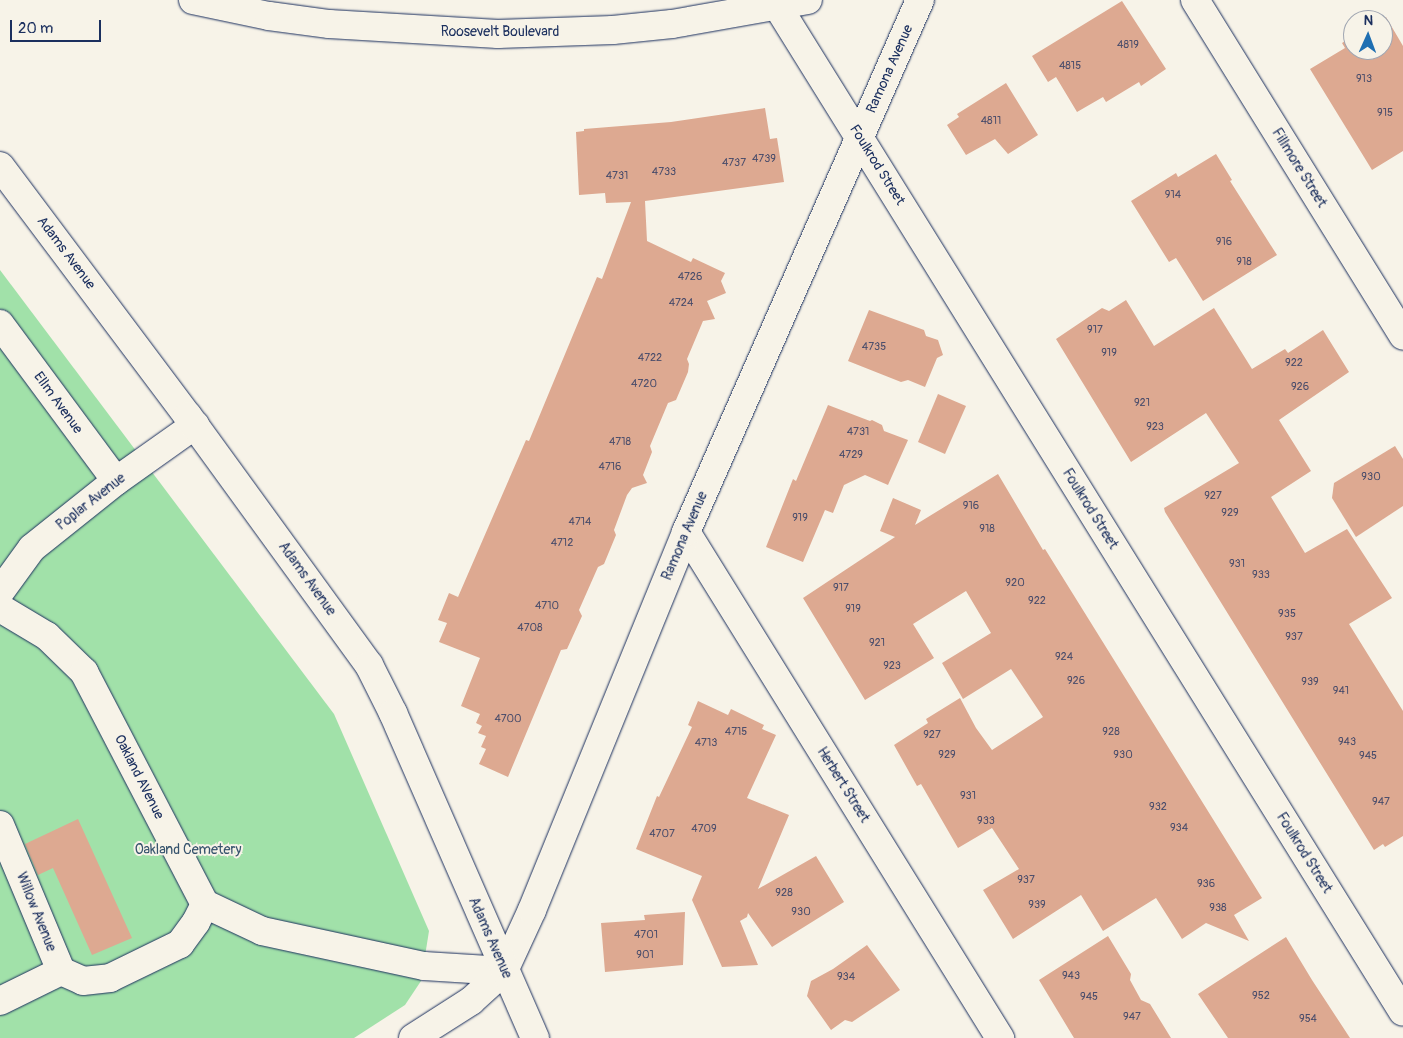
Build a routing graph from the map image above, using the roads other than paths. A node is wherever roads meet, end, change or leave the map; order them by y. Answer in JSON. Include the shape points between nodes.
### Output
{"nodes":[{"id":1,"x":192,"y":0,"type":"edge"},
{"id":2,"x":808,"y":0,"type":"edge"},
{"id":3,"x":920,"y":0,"type":"edge"},
{"id":4,"x":1195,"y":0,"type":"edge"},
{"id":5,"x":778,"y":7,"type":"junction"},
{"id":6,"x":859,"y":138,"type":"junction"},
{"id":7,"x":0,"y":166,"type":"edge"},
{"id":8,"x":0,"y":324,"type":"edge"},
{"id":9,"x":1403,"y":336,"type":"edge"},
{"id":10,"x":195,"y":425,"type":"junction"},
{"id":11,"x":116,"y":482,"type":"junction"},
{"id":12,"x":686,"y":532,"type":"junction"},
{"id":13,"x":0,"y":592,"type":"edge"},
{"id":14,"x":0,"y":608,"type":"edge"},
{"id":15,"x":0,"y":825,"type":"edge"},
{"id":16,"x":205,"y":904,"type":"junction"},
{"id":17,"x":504,"y":971,"type":"junction"},
{"id":18,"x":61,"y":972,"type":"junction"},
{"id":19,"x":0,"y":1001,"type":"edge"},
{"id":20,"x":1403,"y":1012,"type":"edge"},
{"id":21,"x":413,"y":1038,"type":"edge"},
{"id":22,"x":535,"y":1038,"type":"edge"},
{"id":23,"x":1000,"y":1038,"type":"edge"}],
"edges":[{"from":1,"to":5,"type":"main road","name":"Roosevelt Boulevard","via":[[329,24],[498,34],[613,30]]},
{"from":2,"to":5,"type":"main road","name":"Roosevelt Boulevard"},
{"from":3,"to":6,"type":"main road","name":"Ramona Avenue"},
{"from":4,"to":9,"type":"main road","name":"Fillmore Street"},
{"from":5,"to":6,"type":"main road","name":"Foulkrod Street"},
{"from":6,"to":12,"type":"main road","name":"Ramona Avenue"},
{"from":6,"to":20,"type":"main road","name":"Foulkrod Street"},
{"from":7,"to":10,"type":"main road","name":"Adams Avenue"},
{"from":8,"to":11,"type":"main road","name":"Ellm Avenue"},
{"from":10,"to":11,"type":"main road","name":"Poplar Avenue"},
{"from":10,"to":17,"type":"main road","name":"Adams Avenue","via":[[369,665],[394,713]]},
{"from":11,"to":13,"type":"main road","name":"Poplar Avenue","via":[[32,548]]},
{"from":12,"to":17,"type":"main road","name":"Ramona Avenue","via":[[532,910]]},
{"from":12,"to":23,"type":"main road","name":"Herbert Street"},
{"from":14,"to":16,"type":"main road","name":"Oakland AVenue","via":[[47,636],[84,672]]},
{"from":15,"to":18,"type":"main road","name":"Willow Avenue"},
{"from":16,"to":17,"type":"main road","via":[[262,932],[424,966]]},
{"from":16,"to":18,"type":"main road","via":[[180,944],[110,978],[83,981]]},
{"from":17,"to":21,"type":"main road","name":"Ramona Avenue","via":[[471,1001]]},
{"from":17,"to":22,"type":"main road","name":"Adams Avenue"},
{"from":18,"to":19,"type":"main road"}]}
